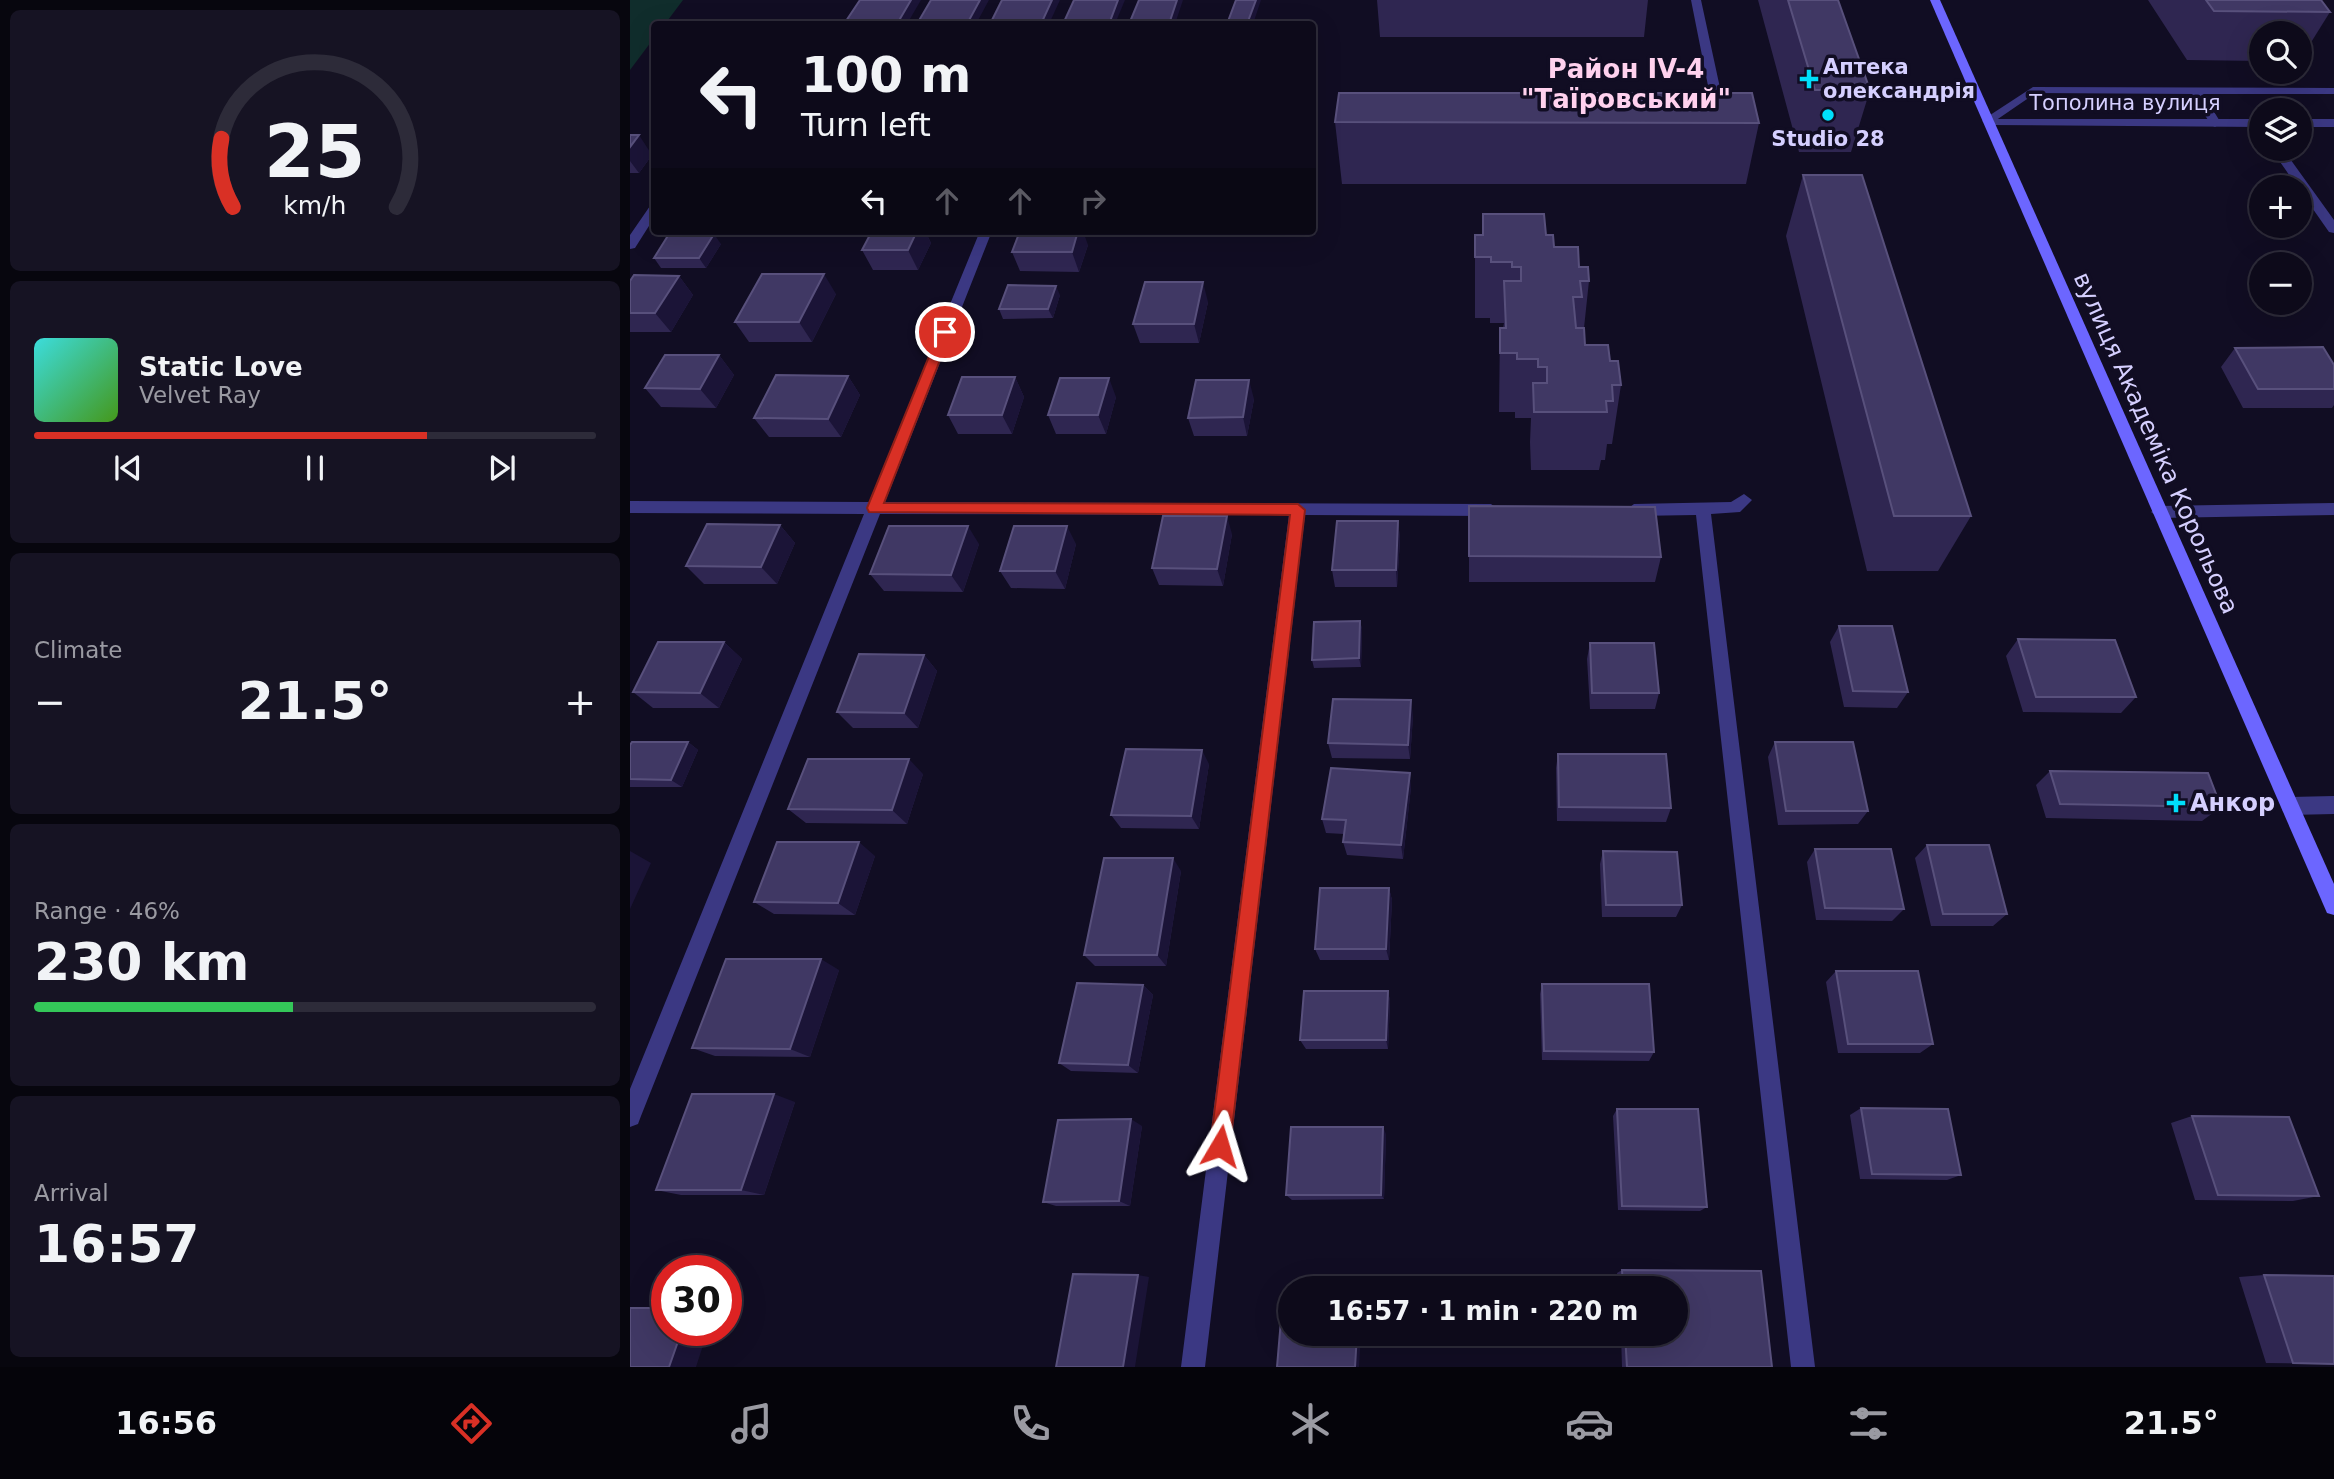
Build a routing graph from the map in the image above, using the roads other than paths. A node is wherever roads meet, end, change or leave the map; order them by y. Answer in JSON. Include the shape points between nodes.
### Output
{"nodes":[{"id":1,"x":1696,"y":0,"type":"edge"},
{"id":2,"x":1935,"y":0,"type":"edge"},
{"id":3,"x":2196,"y":90,"type":"junction"},
{"id":4,"x":2334,"y":90,"type":"edge"},
{"id":5,"x":1719,"y":111,"type":"edge"},
{"id":6,"x":1989,"y":121,"type":"junction"},
{"id":7,"x":2215,"y":123,"type":"junction"},
{"id":8,"x":2312,"y":123,"type":"edge"},
{"id":9,"x":2334,"y":123,"type":"edge"},
{"id":10,"x":2249,"y":124,"type":"edge"},
{"id":11,"x":2286,"y":161,"type":"edge"},
{"id":12,"x":651,"y":214,"type":"edge"},
{"id":13,"x":2334,"y":229,"type":"edge"},
{"id":14,"x":984,"y":235,"type":"edge"},
{"id":15,"x":630,"y":245,"type":"edge"},
{"id":16,"x":1744,"y":500,"type":"dead end"},
{"id":17,"x":630,"y":507,"type":"edge"},
{"id":18,"x":874,"y":508,"type":"junction"},
{"id":19,"x":2334,"y":509,"type":"edge"},
{"id":20,"x":1298,"y":510,"type":"junction"},
{"id":21,"x":1511,"y":510,"type":"edge"},
{"id":22,"x":1621,"y":510,"type":"edge"},
{"id":23,"x":1703,"y":511,"type":"junction"},
{"id":24,"x":2159,"y":512,"type":"junction"},
{"id":25,"x":2334,"y":805,"type":"edge"},
{"id":26,"x":2290,"y":806,"type":"junction"},
{"id":27,"x":2334,"y":906,"type":"edge"},
{"id":28,"x":630,"y":1116,"type":"edge"},
{"id":29,"x":1193,"y":1367,"type":"edge"},
{"id":30,"x":1803,"y":1367,"type":"edge"}],
"edges":[{"from":1,"to":5,"type":"street"},
{"from":2,"to":6,"type":"main road","name":"вулиця Академіка Корольова"},
{"from":3,"to":4,"type":"street"},
{"from":3,"to":6,"type":"street","via":[[2033,90]]},
{"from":3,"to":7,"type":"street"},
{"from":6,"to":7,"type":"street","name":"Тополина вулиця"},
{"from":6,"to":24,"type":"main road","name":"вулиця Академіка Корольова"},
{"from":7,"to":10,"type":"street","name":"Тополина вулиця"},
{"from":8,"to":9,"type":"street"},
{"from":11,"to":13,"type":"street"},
{"from":12,"to":15,"type":"street"},
{"from":14,"to":18,"type":"street"},
{"from":16,"to":23,"type":"street","via":[[1734,508]]},
{"from":17,"to":18,"type":"street"},
{"from":18,"to":20,"type":"street"},
{"from":18,"to":28,"type":"street"},
{"from":19,"to":24,"type":"street"},
{"from":20,"to":21,"type":"street"},
{"from":20,"to":29,"type":"street"},
{"from":22,"to":23,"type":"street"},
{"from":23,"to":30,"type":"street"},
{"from":24,"to":26,"type":"main road","name":"вулиця Академіка Корольова"},
{"from":25,"to":26,"type":"street"},
{"from":26,"to":27,"type":"main road","name":"вулиця Академіка Корольова"}]}
